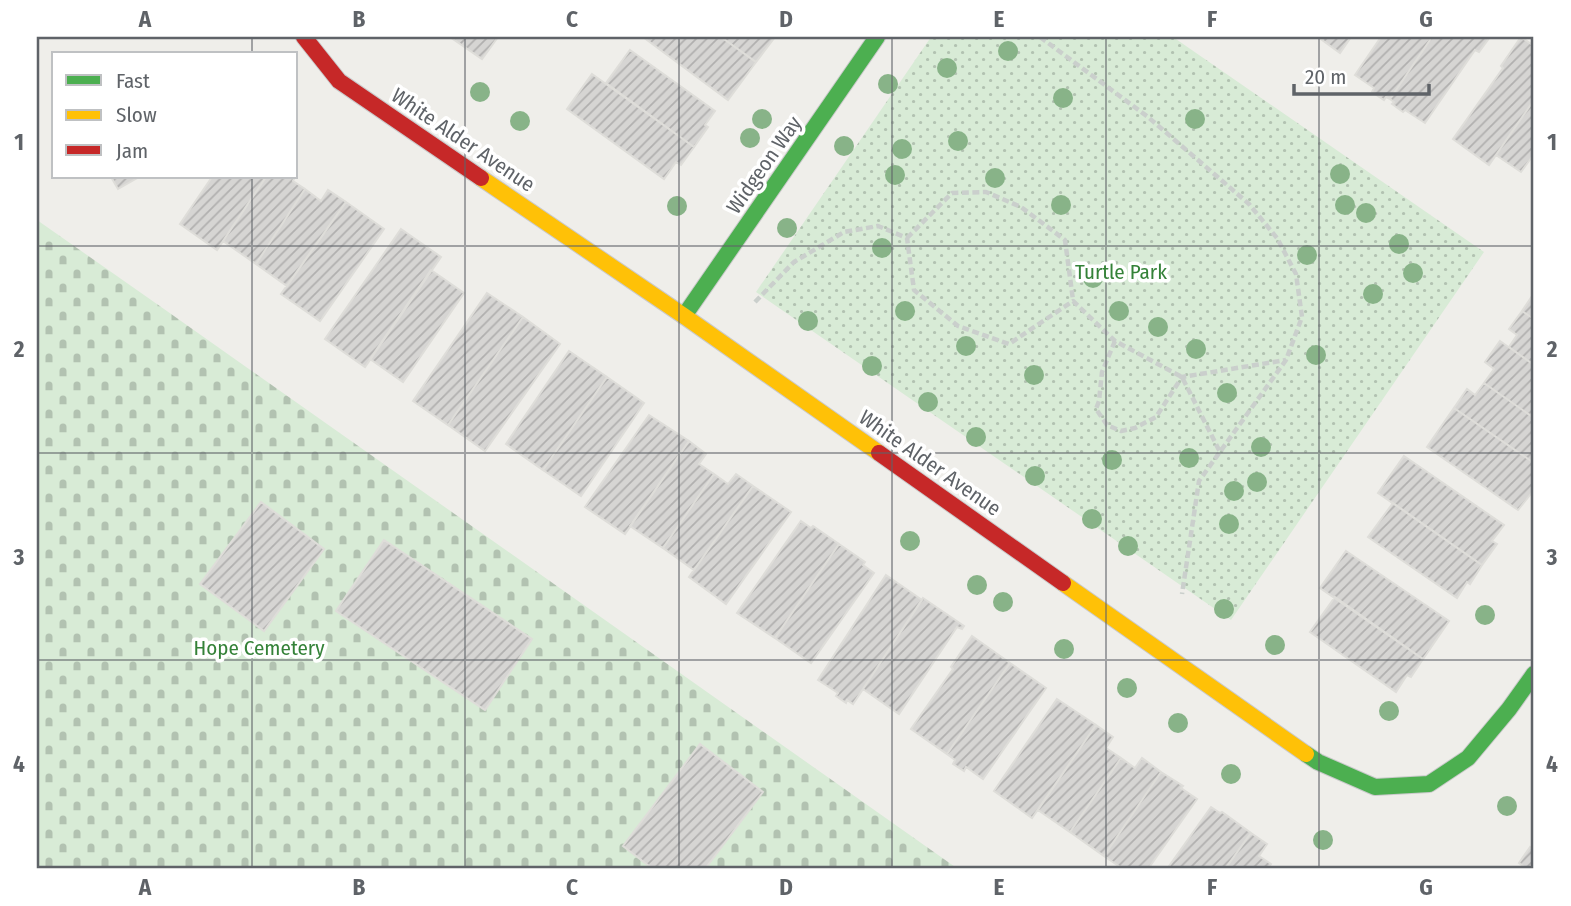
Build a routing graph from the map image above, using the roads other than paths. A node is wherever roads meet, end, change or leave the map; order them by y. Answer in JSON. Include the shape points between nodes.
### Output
{"nodes":[{"id":1,"x":304,"y":37,"type":"edge"},
{"id":2,"x":877,"y":37,"type":"edge"},
{"id":3,"x":684,"y":316,"type":"junction"},
{"id":4,"x":1534,"y":674,"type":"edge"}],
"edges":[{"from":1,"to":3,"type":"street","name":"White Alder Avenue","via":[[339,81]]},
{"from":2,"to":3,"type":"street","name":"Widgeon Way"},
{"from":3,"to":4,"type":"street","name":"White Alder Avenue","via":[[1318,762],[1376,787],[1429,784],[1468,758]]}]}
